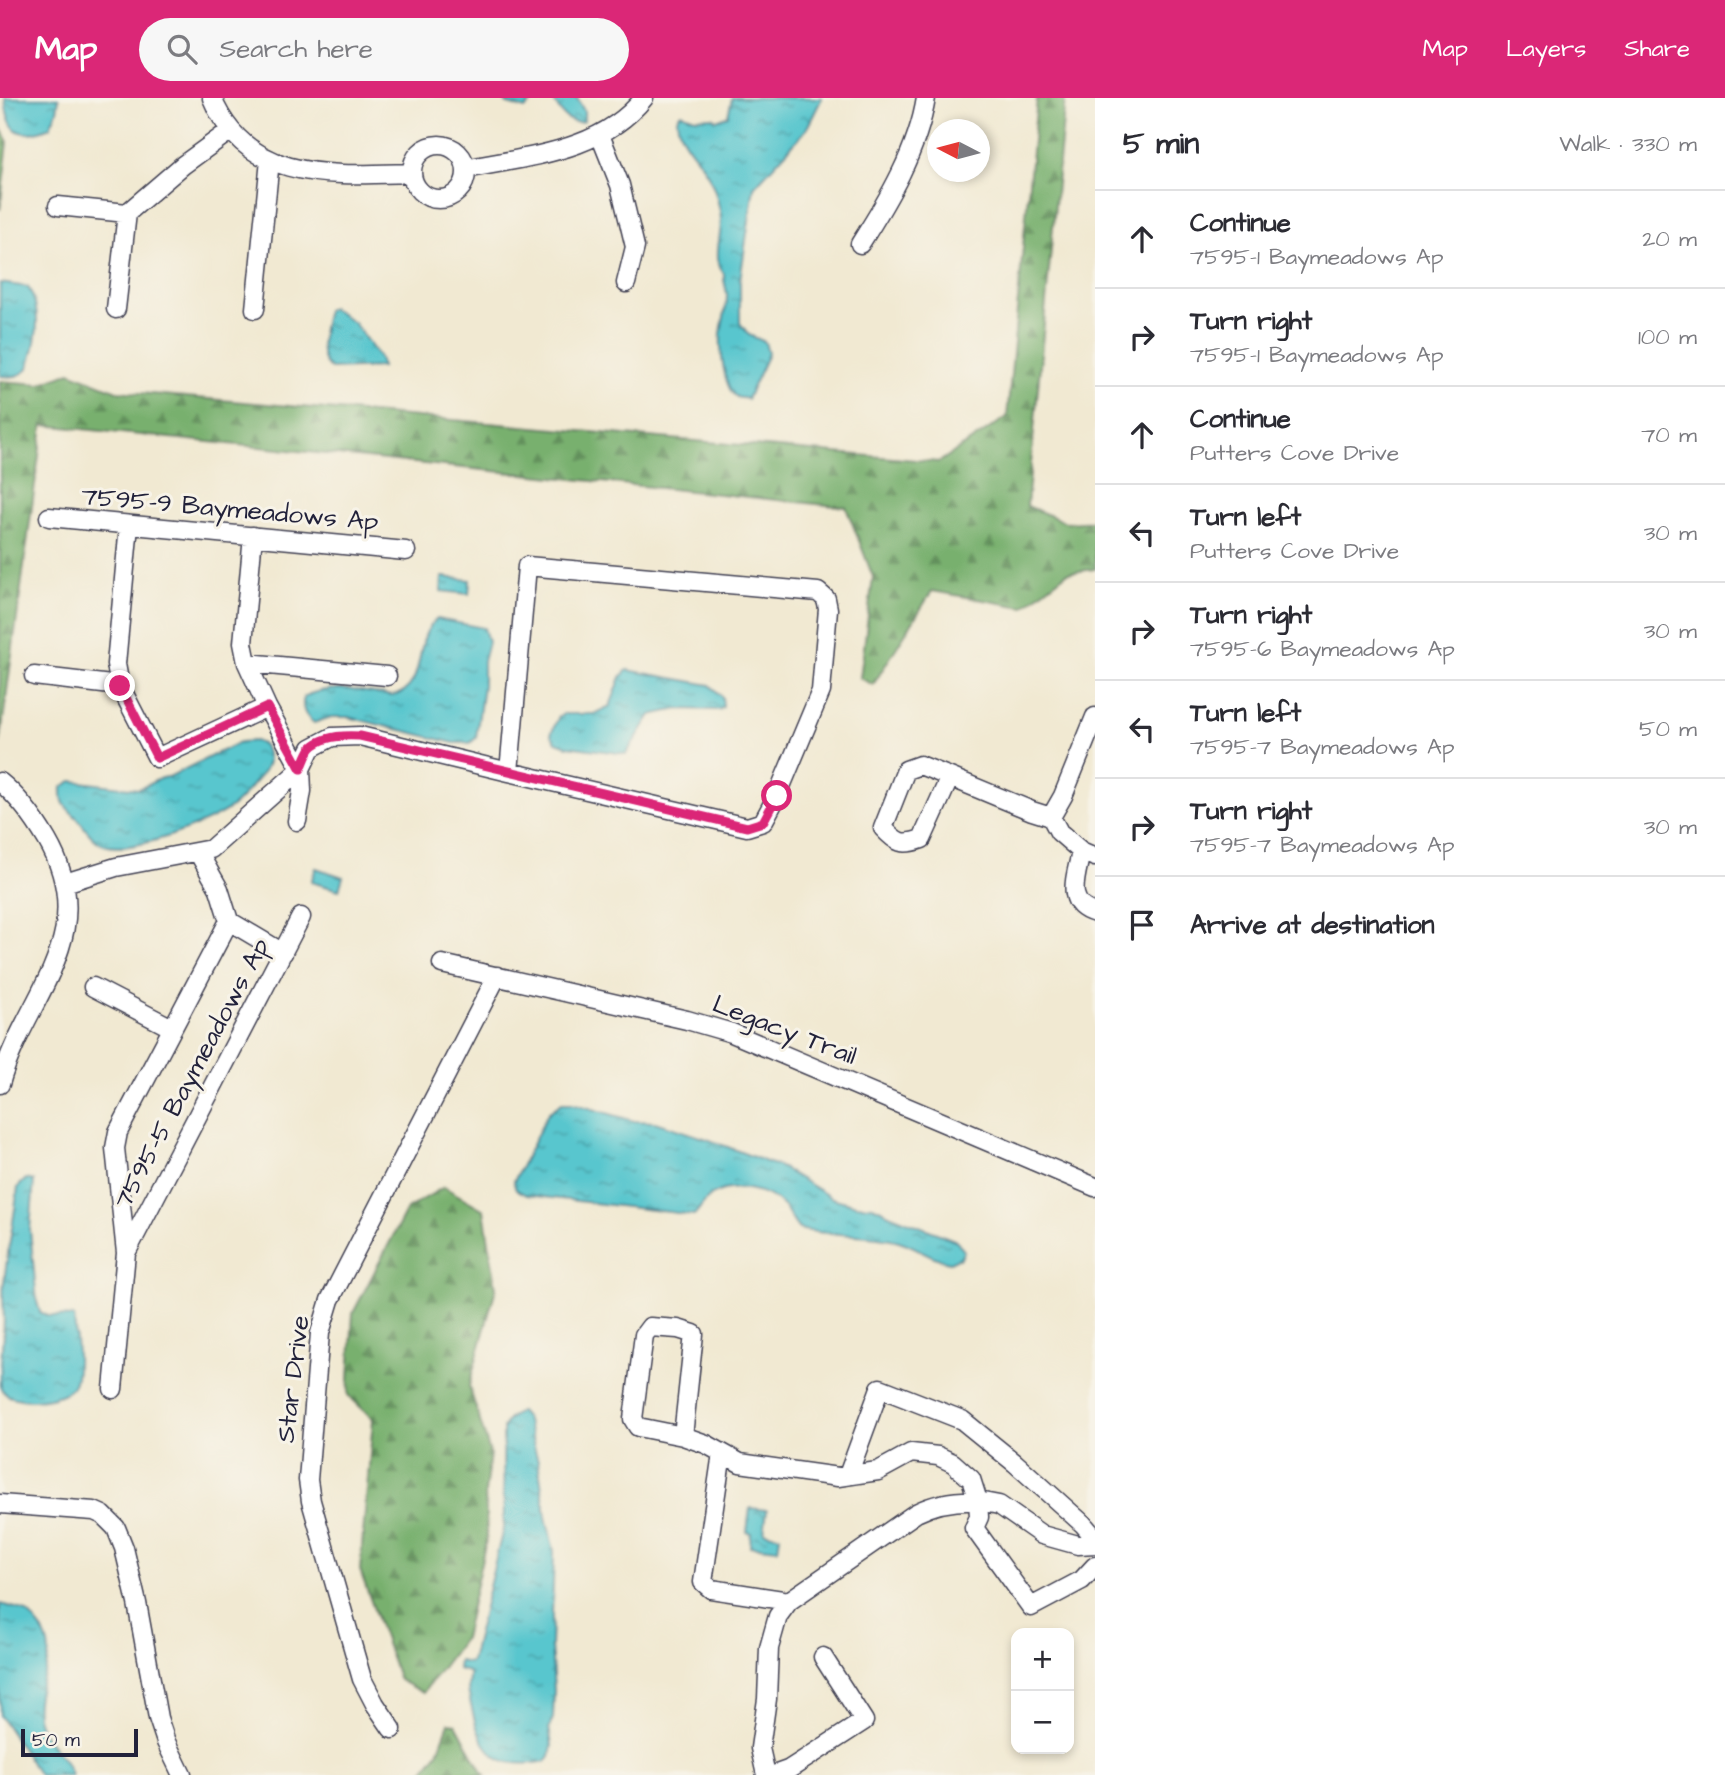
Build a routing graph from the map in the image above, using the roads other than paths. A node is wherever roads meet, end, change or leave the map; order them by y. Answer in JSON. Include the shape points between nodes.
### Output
{"nodes":[{"id":1,"x":212,"y":98,"type":"edge"},
{"id":2,"x":644,"y":98,"type":"edge"},
{"id":3,"x":926,"y":98,"type":"edge"},
{"id":4,"x":231,"y":130,"type":"junction"},
{"id":5,"x":600,"y":135,"type":"junction"},
{"id":6,"x":270,"y":160,"type":"junction"},
{"id":7,"x":466,"y":169,"type":"junction"},
{"id":8,"x":411,"y":173,"type":"junction"},
{"id":9,"x":58,"y":206,"type":"dead end"},
{"id":10,"x":128,"y":214,"type":"junction"},
{"id":11,"x":860,"y":244,"type":"dead end"},
{"id":12,"x":626,"y":283,"type":"dead end"},
{"id":13,"x":116,"y":309,"type":"dead end"},
{"id":14,"x":255,"y":309,"type":"dead end"},
{"id":15,"x":49,"y":517,"type":"dead end"},
{"id":16,"x":129,"y":525,"type":"junction"},
{"id":17,"x":253,"y":536,"type":"junction"},
{"id":18,"x":406,"y":551,"type":"dead end"},
{"id":19,"x":247,"y":663,"type":"junction"},
{"id":20,"x":34,"y":676,"type":"dead end"},
{"id":21,"x":387,"y":676,"type":"dead end"},
{"id":22,"x":120,"y":686,"type":"junction"},
{"id":23,"x":267,"y":707,"type":"junction"},
{"id":24,"x":1095,"y":717,"type":"edge"},
{"id":25,"x":301,"y":769,"type":"junction"},
{"id":26,"x":509,"y":772,"type":"junction"},
{"id":27,"x":950,"y":777,"type":"junction"},
{"id":28,"x":0,"y":782,"type":"edge"},
{"id":29,"x":1051,"y":817,"type":"junction"},
{"id":30,"x":297,"y":821,"type":"dead end"},
{"id":31,"x":198,"y":852,"type":"junction"},
{"id":32,"x":1088,"y":854,"type":"edge"},
{"id":33,"x":65,"y":883,"type":"junction"},
{"id":34,"x":1095,"y":913,"type":"edge"},
{"id":35,"x":301,"y":917,"type":"dead end"},
{"id":36,"x":229,"y":921,"type":"junction"},
{"id":37,"x":283,"y":953,"type":"junction"},
{"id":38,"x":442,"y":964,"type":"dead end"},
{"id":39,"x":498,"y":976,"type":"junction"},
{"id":40,"x":93,"y":987,"type":"dead end"},
{"id":41,"x":172,"y":1028,"type":"junction"},
{"id":42,"x":0,"y":1084,"type":"edge"},
{"id":43,"x":1095,"y":1187,"type":"edge"},
{"id":44,"x":127,"y":1252,"type":"junction"},
{"id":45,"x":113,"y":1389,"type":"dead end"},
{"id":46,"x":683,"y":1436,"type":"junction"},
{"id":47,"x":722,"y":1453,"type":"junction"},
{"id":48,"x":848,"y":1475,"type":"junction"},
{"id":49,"x":978,"y":1501,"type":"junction"},
{"id":50,"x":0,"y":1504,"type":"edge"},
{"id":51,"x":1095,"y":1538,"type":"edge"},
{"id":52,"x":1095,"y":1544,"type":"edge"},
{"id":53,"x":1095,"y":1566,"type":"edge"},
{"id":54,"x":789,"y":1601,"type":"junction"},
{"id":55,"x":823,"y":1657,"type":"dead end"},
{"id":56,"x":392,"y":1729,"type":"dead end"},
{"id":57,"x":182,"y":1775,"type":"edge"},
{"id":58,"x":766,"y":1775,"type":"edge"},
{"id":59,"x":774,"y":1775,"type":"edge"}],
"edges":[{"from":1,"to":4,"type":"street"},
{"from":2,"to":5,"type":"street"},
{"from":3,"to":11,"type":"street","via":[[912,148]]},
{"from":4,"to":6,"type":"street"},
{"from":4,"to":10,"type":"street"},
{"from":5,"to":7,"type":"street","via":[[557,151]]},
{"from":5,"to":12,"type":"street","via":[[620,185],[635,247]]},
{"from":6,"to":8,"type":"street","via":[[295,170]]},
{"from":6,"to":14,"type":"street"},
{"from":7,"to":8,"type":"street","via":[[459,153],[434,145],[420,152]]},
{"from":7,"to":8,"type":"street","via":[[457,193],[440,200],[417,189]]},
{"from":9,"to":10,"type":"street"},
{"from":10,"to":13,"type":"street"},
{"from":15,"to":16,"type":"street","name":"7595-9 Baymeadows Ap"},
{"from":16,"to":17,"type":"street","name":"7595-9 Baymeadows Ap"},
{"from":16,"to":22,"type":"street","via":[[116,664]]},
{"from":17,"to":18,"type":"street","name":"7595-9 Baymeadows Ap"},
{"from":17,"to":19,"type":"street","via":[[243,643]]},
{"from":19,"to":21,"type":"street"},
{"from":19,"to":23,"type":"street"},
{"from":20,"to":22,"type":"street"},
{"from":22,"to":23,"type":"street","via":[[157,758]]},
{"from":23,"to":25,"type":"street"},
{"from":24,"to":29,"type":"street"},
{"from":25,"to":26,"type":"street","via":[[311,748],[345,735]]},
{"from":25,"to":30,"type":"street"},
{"from":25,"to":31,"type":"street","via":[[229,835],[211,849]]},
{"from":26,"to":26,"type":"street","via":[[747,827],[763,822],[821,691],[826,599],[818,592],[527,566]]},
{"from":27,"to":27,"type":"street","via":[[920,765],[906,770],[883,828],[894,840],[908,844],[922,839]]},
{"from":27,"to":29,"type":"street"},
{"from":28,"to":33,"type":"street","via":[[34,819],[54,852]]},
{"from":29,"to":32,"type":"street","via":[[1059,832]]},
{"from":31,"to":33,"type":"street","via":[[116,867]]},
{"from":31,"to":36,"type":"street","via":[[219,889]]},
{"from":32,"to":34,"type":"street","via":[[1074,893],[1085,910]]},
{"from":33,"to":42,"type":"street","via":[[67,916],[59,956]]},
{"from":35,"to":37,"type":"street","name":"7595-5 Baymeadows Ap"},
{"from":36,"to":37,"type":"street"},
{"from":36,"to":41,"type":"street"},
{"from":37,"to":44,"type":"street","name":"7595-5 Baymeadows Ap"},
{"from":38,"to":39,"type":"street","name":"Legacy Trail"},
{"from":39,"to":43,"type":"street","name":"Legacy Trail","via":[[732,1032]]},
{"from":39,"to":56,"type":"street","name":"Star Drive","via":[[330,1300],[320,1333],[308,1459],[311,1500],[362,1679]]},
{"from":40,"to":41,"type":"street"},
{"from":41,"to":44,"type":"street","via":[[116,1140]]},
{"from":44,"to":45,"type":"street"},
{"from":46,"to":46,"type":"street","via":[[638,1427],[633,1419],[644,1335],[650,1327],[694,1334]]},
{"from":46,"to":47,"type":"street"},
{"from":47,"to":48,"type":"street","via":[[740,1464]]},
{"from":47,"to":54,"type":"street","via":[[703,1582],[711,1590]]},
{"from":48,"to":49,"type":"street","via":[[878,1471],[911,1453],[938,1456],[971,1479]]},
{"from":48,"to":51,"type":"street","via":[[880,1388],[962,1420]]},
{"from":49,"to":52,"type":"street","via":[[999,1505],[1042,1535],[1078,1545]]},
{"from":49,"to":53,"type":"street","via":[[974,1528],[1031,1607],[1082,1580]]},
{"from":49,"to":54,"type":"street","via":[[948,1502],[916,1513]]},
{"from":50,"to":57,"type":"street","via":[[94,1511],[116,1528],[137,1603],[158,1718]]},
{"from":54,"to":58,"type":"street","via":[[778,1616],[769,1648],[760,1748]]},
{"from":55,"to":59,"type":"street","via":[[864,1721]]}]}
